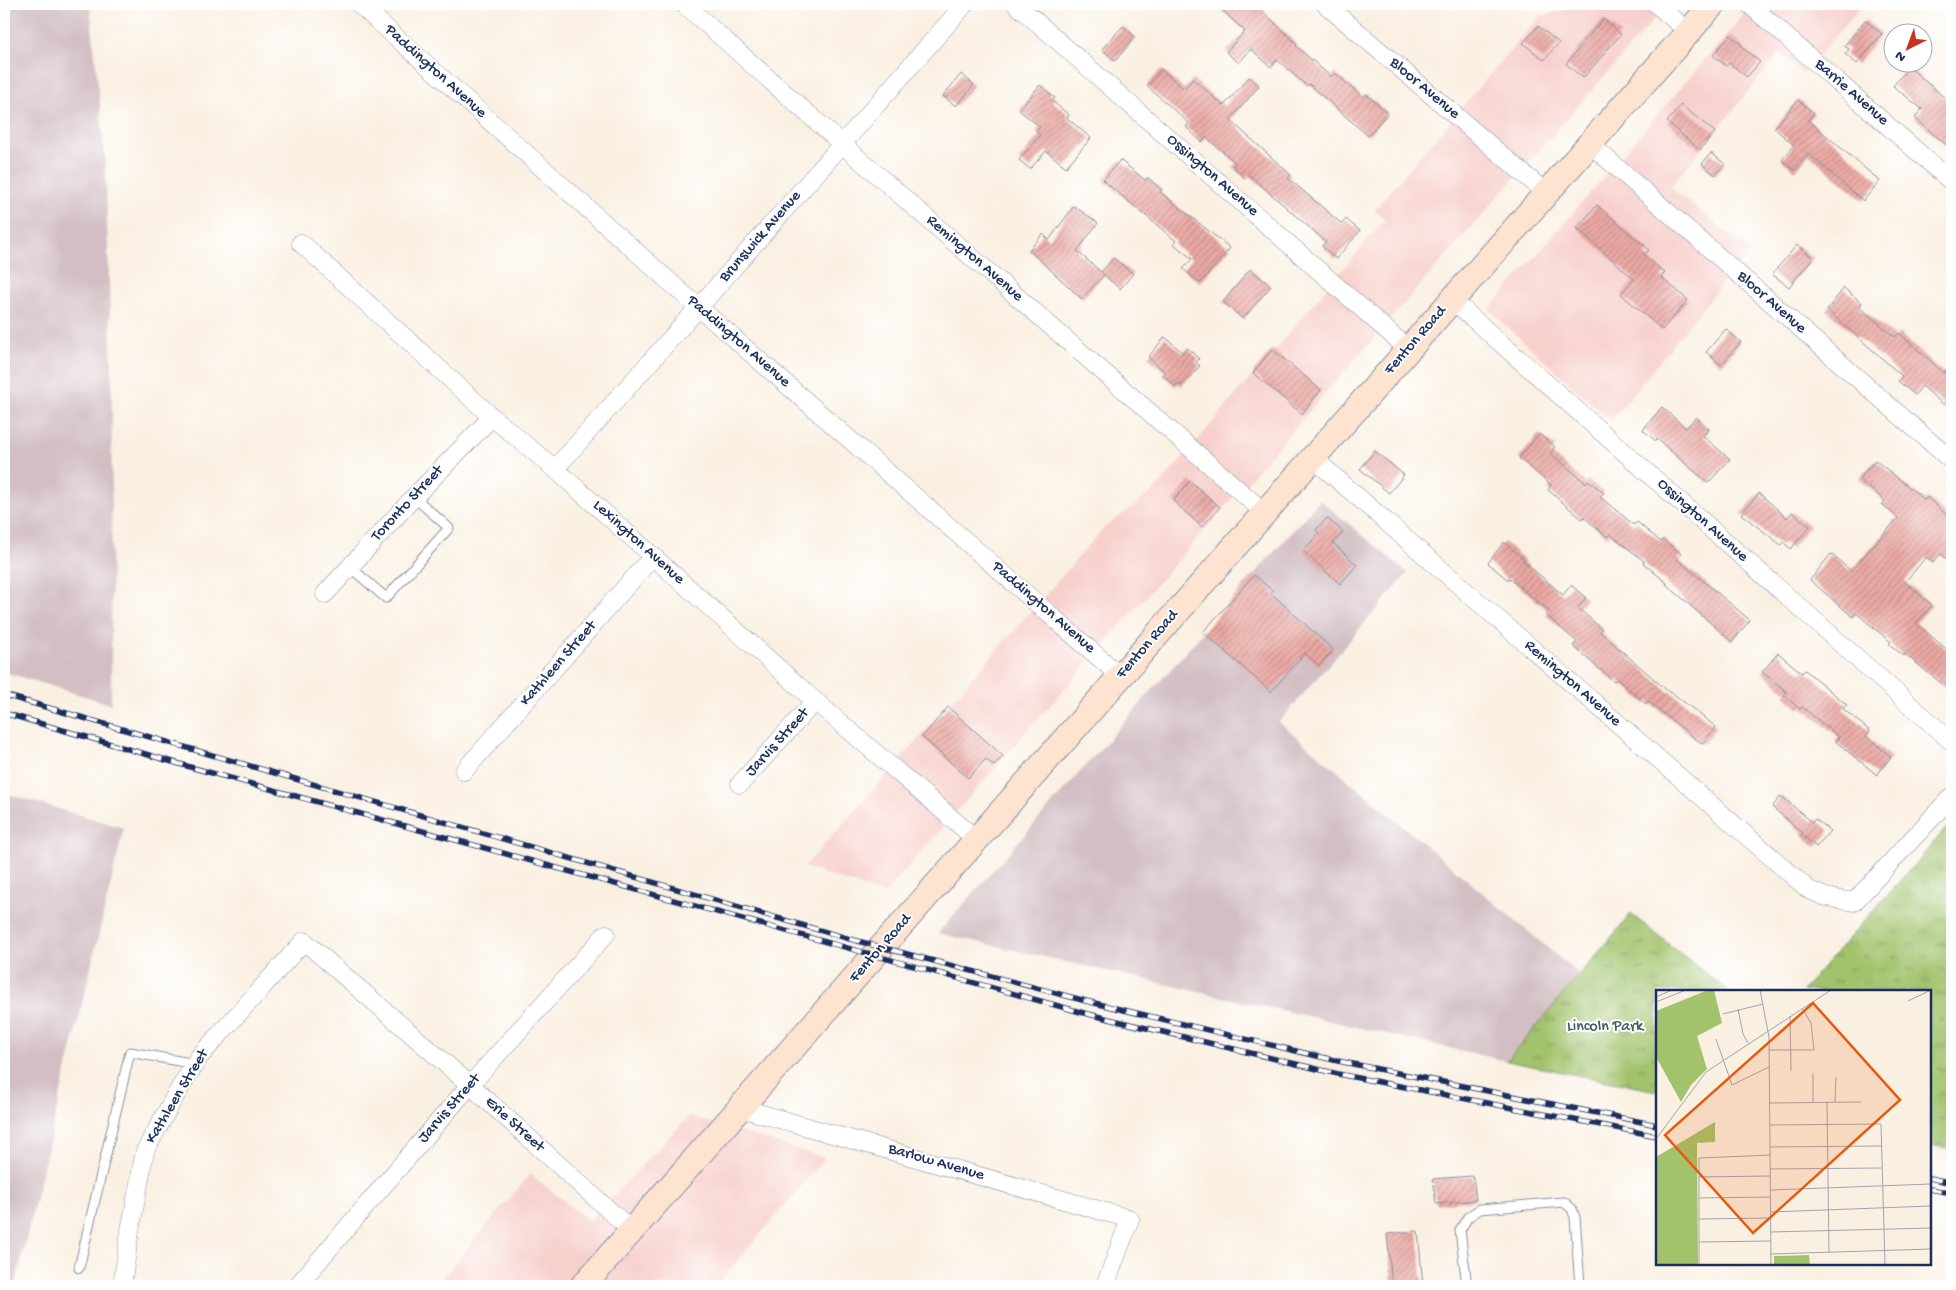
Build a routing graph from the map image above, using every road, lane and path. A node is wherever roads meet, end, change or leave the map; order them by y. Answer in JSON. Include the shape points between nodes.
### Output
{"nodes":[{"id":1,"x":358,"y":4,"type":"edge"},
{"id":2,"x":684,"y":4,"type":"edge"},
{"id":3,"x":965,"y":4,"type":"edge"},
{"id":4,"x":1016,"y":4,"type":"edge"},
{"id":5,"x":1325,"y":4,"type":"edge"},
{"id":6,"x":1656,"y":4,"type":"edge"},
{"id":7,"x":1713,"y":4,"type":"edge"},
{"id":8,"x":1749,"y":4,"type":"edge"},
{"id":9,"x":1689,"y":32,"type":"junction"},
{"id":10,"x":842,"y":144,"type":"junction"},
{"id":11,"x":1590,"y":144,"type":"junction"},
{"id":12,"x":1952,"y":182,"type":"edge"},
{"id":13,"x":1546,"y":193,"type":"junction"},
{"id":14,"x":301,"y":242,"type":"dead end"},
{"id":15,"x":1452,"y":300,"type":"junction"},
{"id":16,"x":699,"y":308,"type":"junction"},
{"id":17,"x":1408,"y":349,"type":"junction"},
{"id":18,"x":492,"y":417,"type":"junction"},
{"id":19,"x":1313,"y":458,"type":"junction"},
{"id":20,"x":1952,"y":461,"type":"edge"},
{"id":21,"x":555,"y":469,"type":"junction"},
{"id":22,"x":414,"y":497,"type":"junction"},
{"id":23,"x":1265,"y":513,"type":"junction"},
{"id":24,"x":653,"y":556,"type":"junction"},
{"id":25,"x":350,"y":567,"type":"junction"},
{"id":26,"x":325,"y":594,"type":"dead end"},
{"id":27,"x":1120,"y":676,"type":"junction"},
{"id":28,"x":815,"y":701,"type":"junction"},
{"id":29,"x":1952,"y":742,"type":"edge"},
{"id":30,"x":464,"y":771,"type":"dead end"},
{"id":31,"x":740,"y":784,"type":"dead end"},
{"id":32,"x":1952,"y":796,"type":"edge"},
{"id":33,"x":977,"y":840,"type":"junction"},
{"id":34,"x":606,"y":934,"type":"dead end"},
{"id":35,"x":304,"y":941,"type":"joint"},
{"id":36,"x":195,"y":1064,"type":"junction"},
{"id":37,"x":470,"y":1085,"type":"junction"},
{"id":38,"x":741,"y":1108,"type":"junction"},
{"id":39,"x":632,"y":1231,"type":"junction"},
{"id":40,"x":79,"y":1268,"type":"dead end"},
{"id":41,"x":122,"y":1286,"type":"edge"},
{"id":42,"x":297,"y":1286,"type":"edge"},
{"id":43,"x":583,"y":1286,"type":"edge"},
{"id":44,"x":1105,"y":1286,"type":"edge"},
{"id":45,"x":1467,"y":1286,"type":"edge"},
{"id":46,"x":1580,"y":1286,"type":"edge"}],
"edges":[{"from":1,"to":16,"type":"street","name":"Paddington Avenue"},
{"from":2,"to":10,"type":"street","name":"Remington Avenue"},
{"from":3,"to":10,"type":"street","name":"Brunswick Avenue"},
{"from":4,"to":17,"type":"street","name":"Ossington Avenue"},
{"from":5,"to":13,"type":"street","name":"Bloor Avenue"},
{"from":6,"to":9,"type":"street"},
{"from":7,"to":9,"type":"street","name":"Fenton Road"},
{"from":8,"to":12,"type":"street","name":"Barrie Avenue"},
{"from":9,"to":11,"type":"street","name":"Fenton Road"},
{"from":10,"to":16,"type":"street","name":"Brunswick Avenue"},
{"from":10,"to":23,"type":"street","name":"Remington Avenue"},
{"from":11,"to":13,"type":"street","name":"Fenton Road"},
{"from":11,"to":20,"type":"street","name":"Bloor Avenue"},
{"from":13,"to":15,"type":"street","name":"Fenton Road"},
{"from":14,"to":18,"type":"street","name":"Lexington Avenue"},
{"from":15,"to":17,"type":"street","name":"Fenton Road"},
{"from":15,"to":29,"type":"street","name":"Ossington Avenue"},
{"from":16,"to":21,"type":"street","name":"Brunswick Avenue"},
{"from":16,"to":27,"type":"street","name":"Paddington Avenue"},
{"from":17,"to":19,"type":"street","name":"Fenton Road"},
{"from":18,"to":21,"type":"street","name":"Lexington Avenue"},
{"from":18,"to":22,"type":"street","name":"Toronto Street"},
{"from":19,"to":23,"type":"street","name":"Fenton Road"},
{"from":19,"to":32,"type":"street","name":"Remington Avenue","via":[[1808,890],[1854,902]]},
{"from":21,"to":24,"type":"street","name":"Lexington Avenue"},
{"from":22,"to":25,"type":"street","name":"Toronto Street"},
{"from":22,"to":25,"type":"lane","via":[[449,528],[386,598]]},
{"from":23,"to":27,"type":"street","name":"Fenton Road"},
{"from":24,"to":28,"type":"street","name":"Lexington Avenue"},
{"from":24,"to":30,"type":"street","name":"Kathleen Street"},
{"from":25,"to":26,"type":"street","name":"Toronto Street"},
{"from":27,"to":33,"type":"street","name":"Fenton Road"},
{"from":28,"to":31,"type":"street","name":"Jarvis Street"},
{"from":28,"to":33,"type":"street","name":"Lexington Avenue"},
{"from":33,"to":38,"type":"street","name":"Fenton Road"},
{"from":34,"to":37,"type":"street","name":"Jarvis Street"},
{"from":35,"to":36,"type":"street","name":"Kathleen Street"},
{"from":35,"to":37,"type":"street","name":"Erie Street"},
{"from":36,"to":40,"type":"lane","via":[[130,1052]]},
{"from":36,"to":41,"type":"street","name":"Kathleen Street","via":[[146,1151]]},
{"from":37,"to":39,"type":"street","name":"Erie Street"},
{"from":37,"to":42,"type":"street","name":"Jarvis Street"},
{"from":38,"to":39,"type":"street","name":"Fenton Road"},
{"from":38,"to":44,"type":"street","name":"Barlow Avenue","via":[[1130,1219]]},
{"from":39,"to":43,"type":"street","name":"Fenton Road"},
{"from":45,"to":46,"type":"lane","via":[[1460,1230],[1468,1217],[1480,1209],[1564,1202],[1575,1217]]}]}
